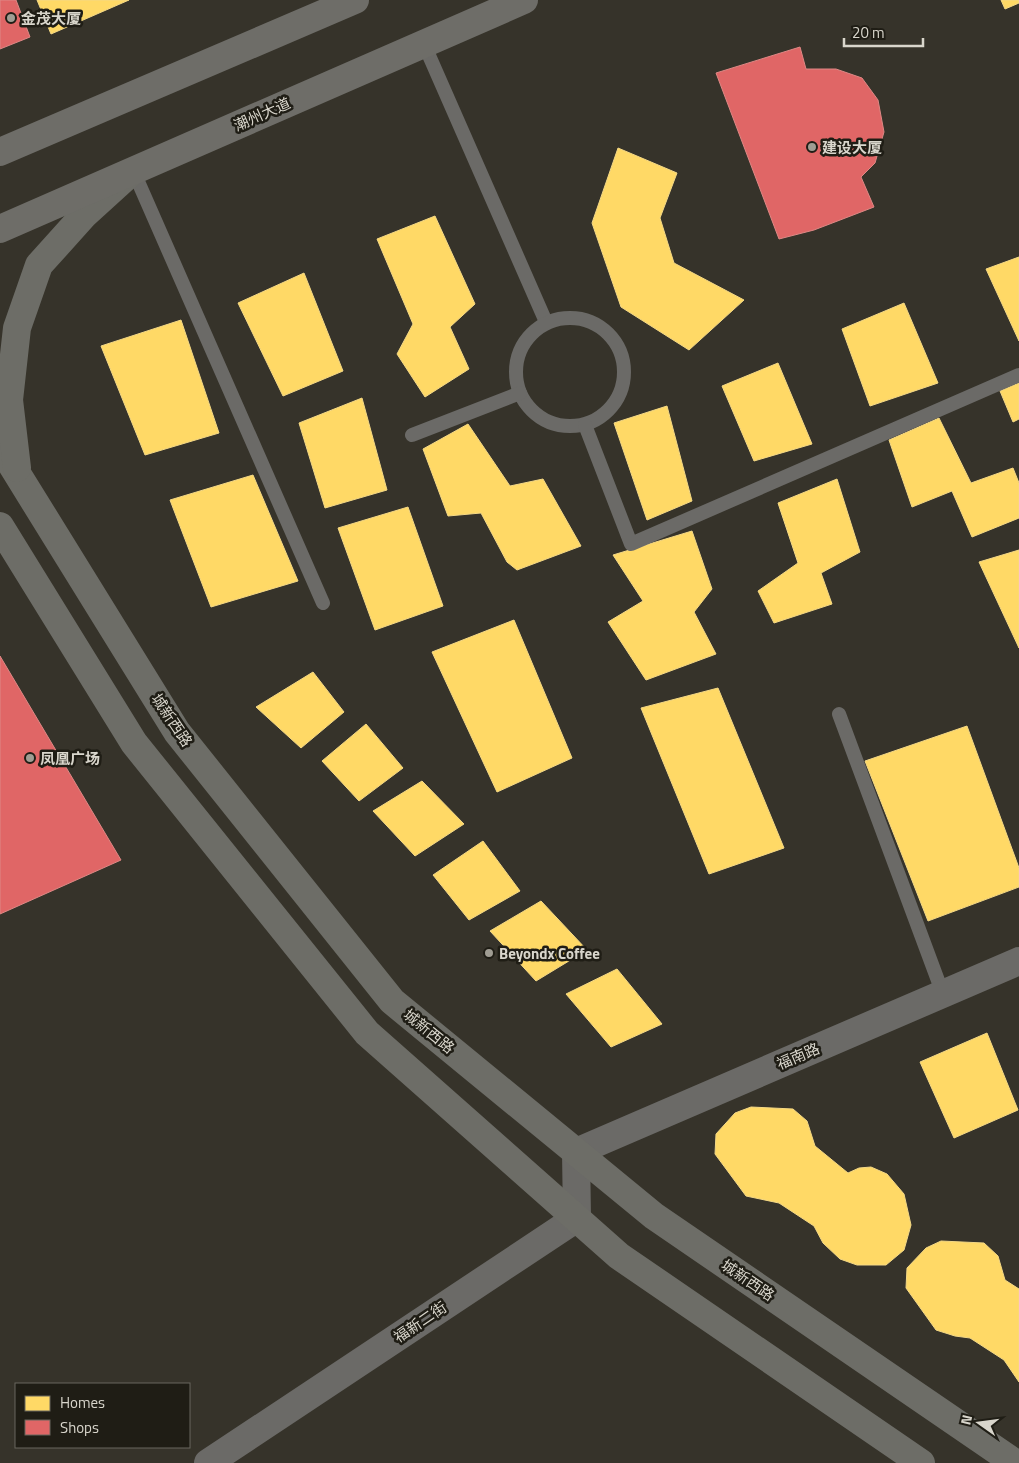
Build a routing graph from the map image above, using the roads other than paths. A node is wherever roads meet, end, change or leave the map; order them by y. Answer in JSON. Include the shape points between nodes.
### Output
{"nodes":[{"id":1,"x":355,"y":0,"type":"edge"},
{"id":2,"x":524,"y":0,"type":"edge"},
{"id":3,"x":424,"y":44,"type":"junction"},
{"id":4,"x":2,"y":151,"type":"edge"},
{"id":5,"x":134,"y":170,"type":"junction"},
{"id":6,"x":0,"y":228,"type":"edge"},
{"id":7,"x":546,"y":322,"type":"junction"},
{"id":8,"x":1019,"y":375,"type":"edge"},
{"id":9,"x":520,"y":393,"type":"junction"},
{"id":10,"x":585,"y":425,"type":"junction"},
{"id":11,"x":412,"y":435,"type":"dead end"},
{"id":12,"x":0,"y":446,"type":"edge"},
{"id":13,"x":18,"y":475,"type":"junction"},
{"id":14,"x":0,"y":526,"type":"edge"},
{"id":15,"x":323,"y":603,"type":"dead end"},
{"id":16,"x":839,"y":714,"type":"dead end"},
{"id":17,"x":1019,"y":961,"type":"edge"},
{"id":18,"x":942,"y":994,"type":"junction"},
{"id":19,"x":576,"y":1152,"type":"junction"},
{"id":20,"x":577,"y":1218,"type":"junction"},
{"id":21,"x":208,"y":1463,"type":"edge"},
{"id":22,"x":921,"y":1463,"type":"edge"},
{"id":23,"x":1015,"y":1463,"type":"edge"}],
"edges":[{"from":1,"to":4,"type":"highway"},
{"from":2,"to":3,"type":"highway","name":"潮州大道"},
{"from":3,"to":5,"type":"highway","name":"潮州大道"},
{"from":3,"to":7,"type":"lane"},
{"from":5,"to":6,"type":"highway","name":"潮州大道"},
{"from":5,"to":13,"type":"main road","via":[[84,215],[39,265],[17,328],[9,400]]},
{"from":5,"to":15,"type":"lane"},
{"from":7,"to":9,"type":"lane","via":[[520,348],[516,366],[516,384]]},
{"from":7,"to":10,"type":"lane","via":[[563,318],[581,319],[598,326],[611,337],[620,352],[624,370],[622,388],[614,404],[601,417]]},
{"from":8,"to":10,"type":"lane","via":[[631,544]]},
{"from":9,"to":10,"type":"lane","via":[[534,414],[550,424],[567,427]]},
{"from":9,"to":11,"type":"lane"},
{"from":12,"to":13,"type":"main road","name":"城新西路"},
{"from":13,"to":19,"type":"main road","name":"城新西路","via":[[177,732],[392,1001]]},
{"from":14,"to":20,"type":"main road","via":[[134,743],[367,1033]]},
{"from":16,"to":18,"type":"lane"},
{"from":17,"to":18,"type":"street","name":"福南路"},
{"from":18,"to":19,"type":"street","name":"福南路"},
{"from":19,"to":20,"type":"street"},
{"from":19,"to":23,"type":"main road","name":"城新西路","via":[[654,1216]]},
{"from":20,"to":21,"type":"street","name":"福新二街"},
{"from":20,"to":22,"type":"main road","via":[[619,1256]]}]}
